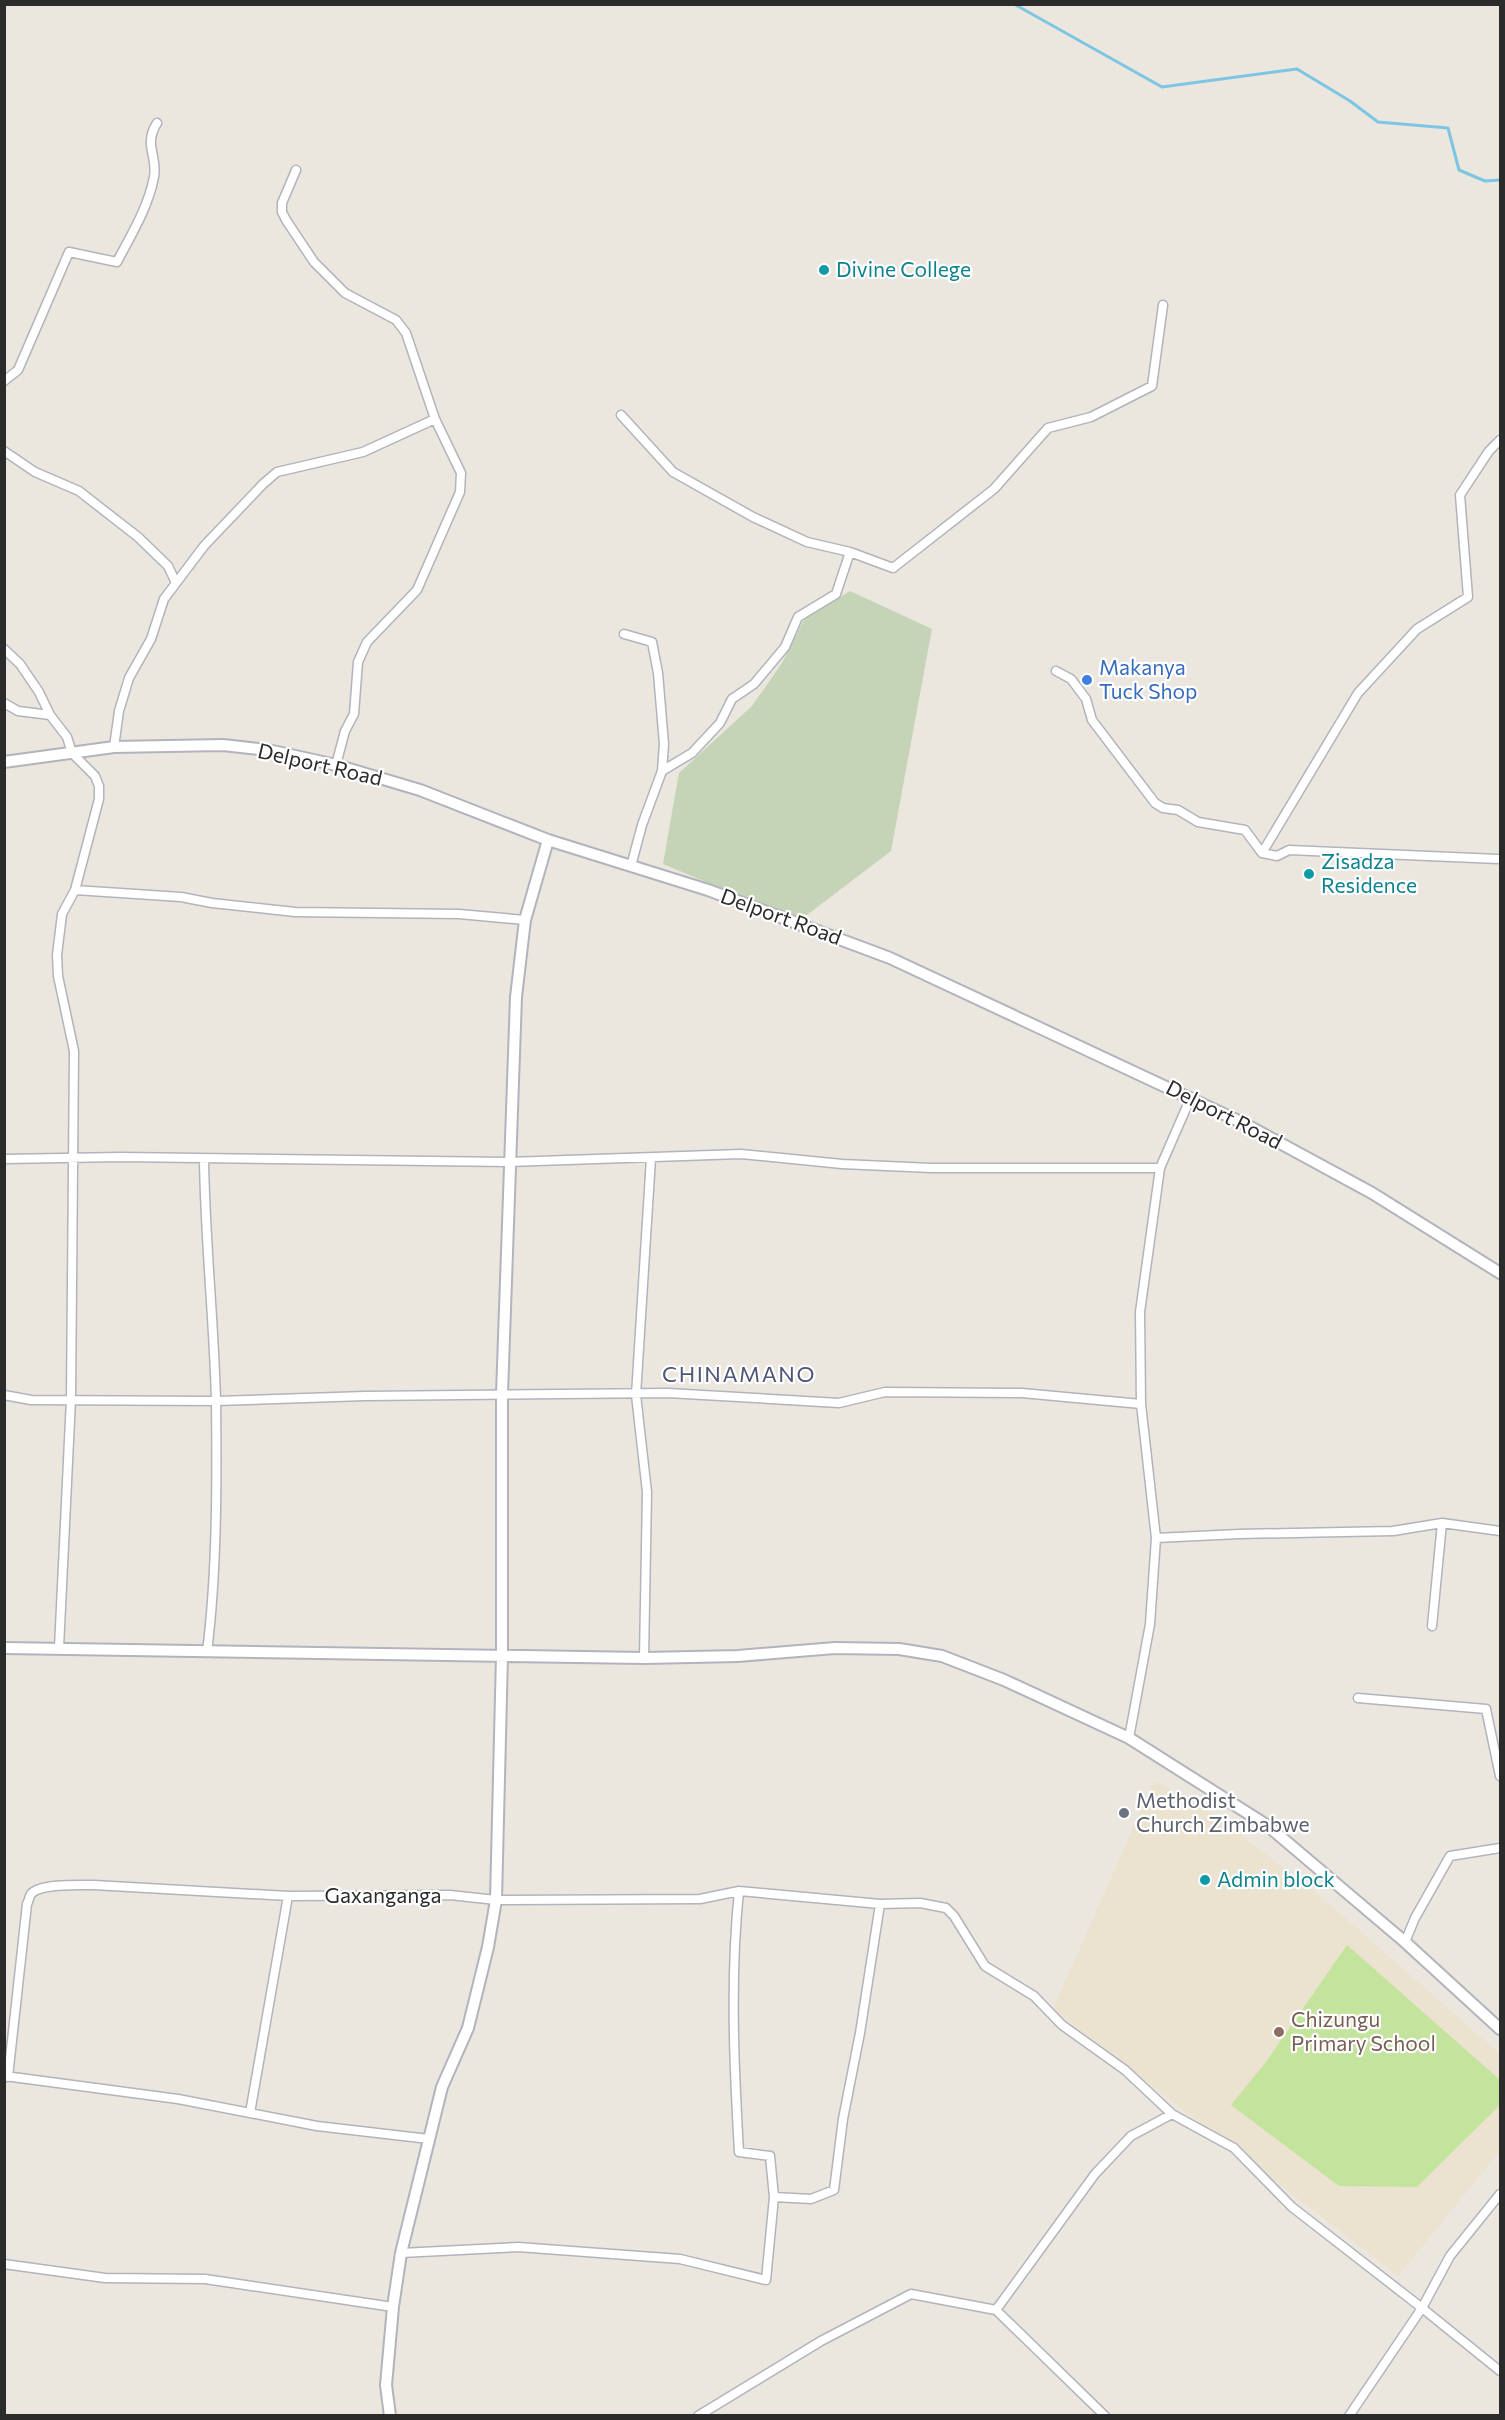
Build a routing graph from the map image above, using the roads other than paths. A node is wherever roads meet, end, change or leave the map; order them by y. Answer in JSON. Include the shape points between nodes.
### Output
{"nodes":[{"id":1,"x":157,"y":123,"type":"dead end"},
{"id":2,"x":296,"y":170,"type":"dead end"},
{"id":3,"x":1163,"y":305,"type":"dead end"},
{"id":4,"x":4,"y":381,"type":"edge"},
{"id":5,"x":621,"y":415,"type":"dead end"},
{"id":6,"x":435,"y":419,"type":"junction"},
{"id":7,"x":1500,"y":441,"type":"edge"},
{"id":8,"x":4,"y":450,"type":"edge"},
{"id":9,"x":850,"y":552,"type":"junction"},
{"id":10,"x":176,"y":582,"type":"junction"},
{"id":11,"x":624,"y":634,"type":"dead end"},
{"id":12,"x":4,"y":649,"type":"edge"},
{"id":13,"x":1056,"y":672,"type":"dead end"},
{"id":14,"x":4,"y":703,"type":"edge"},
{"id":15,"x":50,"y":715,"type":"junction"},
{"id":16,"x":114,"y":747,"type":"junction"},
{"id":17,"x":72,"y":753,"type":"junction"},
{"id":18,"x":4,"y":762,"type":"edge"},
{"id":19,"x":336,"y":765,"type":"junction"},
{"id":20,"x":662,"y":771,"type":"junction"},
{"id":21,"x":548,"y":840,"type":"junction"},
{"id":22,"x":1262,"y":853,"type":"junction"},
{"id":23,"x":1498,"y":860,"type":"dead end"},
{"id":24,"x":631,"y":866,"type":"junction"},
{"id":25,"x":75,"y":890,"type":"junction"},
{"id":26,"x":525,"y":920,"type":"junction"},
{"id":27,"x":1191,"y":1097,"type":"junction"},
{"id":28,"x":73,"y":1157,"type":"junction"},
{"id":29,"x":651,"y":1158,"type":"junction"},
{"id":30,"x":4,"y":1159,"type":"edge"},
{"id":31,"x":204,"y":1160,"type":"junction"},
{"id":32,"x":509,"y":1162,"type":"junction"},
{"id":33,"x":1160,"y":1168,"type":"junction"},
{"id":34,"x":1500,"y":1273,"type":"edge"},
{"id":35,"x":502,"y":1394,"type":"junction"},
{"id":36,"x":4,"y":1395,"type":"edge"},
{"id":37,"x":636,"y":1395,"type":"junction"},
{"id":38,"x":71,"y":1399,"type":"junction"},
{"id":39,"x":216,"y":1401,"type":"junction"},
{"id":40,"x":1142,"y":1404,"type":"junction"},
{"id":41,"x":1442,"y":1523,"type":"junction"},
{"id":42,"x":1500,"y":1531,"type":"edge"},
{"id":43,"x":1156,"y":1538,"type":"junction"},
{"id":44,"x":1432,"y":1626,"type":"dead end"},
{"id":45,"x":4,"y":1648,"type":"edge"},
{"id":46,"x":59,"y":1648,"type":"junction"},
{"id":47,"x":207,"y":1652,"type":"junction"},
{"id":48,"x":502,"y":1655,"type":"junction"},
{"id":49,"x":644,"y":1658,"type":"junction"},
{"id":50,"x":1358,"y":1698,"type":"dead end"},
{"id":51,"x":1130,"y":1738,"type":"junction"},
{"id":52,"x":1500,"y":1776,"type":"edge"},
{"id":53,"x":1500,"y":1848,"type":"edge"},
{"id":54,"x":739,"y":1891,"type":"junction"},
{"id":55,"x":288,"y":1896,"type":"junction"},
{"id":56,"x":496,"y":1900,"type":"junction"},
{"id":57,"x":880,"y":1904,"type":"junction"},
{"id":58,"x":1405,"y":1942,"type":"junction"},
{"id":59,"x":1500,"y":2029,"type":"edge"},
{"id":60,"x":6,"y":2076,"type":"edge"},
{"id":61,"x":250,"y":2113,"type":"junction"},
{"id":62,"x":1172,"y":2114,"type":"junction"},
{"id":63,"x":429,"y":2139,"type":"junction"},
{"id":64,"x":1500,"y":2194,"type":"edge"},
{"id":65,"x":774,"y":2197,"type":"junction"},
{"id":66,"x":401,"y":2253,"type":"junction"},
{"id":67,"x":4,"y":2264,"type":"edge"},
{"id":68,"x":393,"y":2307,"type":"junction"},
{"id":69,"x":1422,"y":2308,"type":"junction"},
{"id":70,"x":996,"y":2310,"type":"junction"},
{"id":71,"x":1500,"y":2371,"type":"edge"},
{"id":72,"x":706,"y":2413,"type":"edge"},
{"id":73,"x":390,"y":2415,"type":"edge"},
{"id":74,"x":698,"y":2415,"type":"edge"},
{"id":75,"x":1105,"y":2415,"type":"edge"},
{"id":76,"x":1349,"y":2415,"type":"edge"}],
"edges":[{"from":1,"to":4,"type":"street","via":[[150,139],[154,178],[140,220],[117,262],[69,252],[18,370]]},
{"from":2,"to":6,"type":"street","via":[[282,203],[286,220],[314,262],[341,289],[396,320],[406,333]]},
{"from":3,"to":9,"type":"street","via":[[1152,386],[1091,417],[1048,428],[994,489],[893,568]]},
{"from":5,"to":9,"type":"street","via":[[673,472],[807,543]]},
{"from":6,"to":10,"type":"street","via":[[363,452],[277,472],[204,546]]},
{"from":6,"to":19,"type":"street","via":[[461,473],[460,492],[417,591],[367,642],[358,663],[354,714]]},
{"from":7,"to":22,"type":"street","via":[[1460,495],[1468,597],[1417,629],[1358,693]]},
{"from":8,"to":10,"type":"street","via":[[35,472],[87,497],[138,537],[168,566]]},
{"from":9,"to":20,"type":"street","via":[[836,594],[798,617],[786,648],[754,684],[732,699],[720,723],[692,753]]},
{"from":10,"to":16,"type":"street","via":[[164,599],[151,639],[129,678]]},
{"from":11,"to":20,"type":"street","via":[[652,642],[663,732]]},
{"from":12,"to":15,"type":"street","via":[[20,664]]},
{"from":13,"to":22,"type":"street","via":[[1071,679],[1086,699],[1092,720],[1155,803],[1198,822],[1245,830]]},
{"from":14,"to":15,"type":"street","via":[[18,711]]},
{"from":15,"to":17,"type":"street","via":[[67,737]]},
{"from":16,"to":17,"type":"street","name":"Delport Road"},
{"from":16,"to":19,"type":"street","name":"Delport Road","via":[[223,744]]},
{"from":17,"to":18,"type":"street","name":"Delport Road"},
{"from":17,"to":25,"type":"street","via":[[95,776],[99,792]]},
{"from":19,"to":21,"type":"street","name":"Delport Road","via":[[420,790]]},
{"from":20,"to":24,"type":"street"},
{"from":21,"to":24,"type":"street","name":"Delport Road"},
{"from":21,"to":26,"type":"street"},
{"from":22,"to":23,"type":"street","via":[[1277,856],[1289,850]]},
{"from":24,"to":27,"type":"street","name":"Delport Road","via":[[708,890],[890,958]]},
{"from":25,"to":26,"type":"street","via":[[181,897],[295,912],[459,914]]},
{"from":25,"to":28,"type":"street","via":[[62,914],[57,955],[74,1051]]},
{"from":26,"to":32,"type":"street","via":[[516,997]]},
{"from":27,"to":33,"type":"street"},
{"from":27,"to":34,"type":"street","name":"Delport Road","via":[[1372,1193]]},
{"from":28,"to":30,"type":"street"},
{"from":28,"to":31,"type":"street"},
{"from":28,"to":38,"type":"street"},
{"from":29,"to":32,"type":"street"},
{"from":29,"to":33,"type":"street","via":[[764,1155],[932,1168]]},
{"from":29,"to":37,"type":"street"},
{"from":31,"to":32,"type":"street"},
{"from":31,"to":39,"type":"street"},
{"from":32,"to":35,"type":"street"},
{"from":33,"to":40,"type":"street","via":[[1140,1312]]},
{"from":35,"to":37,"type":"street"},
{"from":35,"to":39,"type":"street"},
{"from":35,"to":48,"type":"street"},
{"from":36,"to":38,"type":"street","via":[[31,1400]]},
{"from":37,"to":40,"type":"street","via":[[839,1403],[885,1392],[1022,1393]]},
{"from":37,"to":49,"type":"street","via":[[647,1492]]},
{"from":38,"to":39,"type":"street"},
{"from":38,"to":46,"type":"street"},
{"from":39,"to":47,"type":"street","via":[[213,1603]]},
{"from":40,"to":43,"type":"street"},
{"from":41,"to":42,"type":"street"},
{"from":41,"to":43,"type":"street","via":[[1393,1531]]},
{"from":41,"to":44,"type":"street"},
{"from":43,"to":51,"type":"street","via":[[1150,1624]]},
{"from":45,"to":46,"type":"street"},
{"from":46,"to":47,"type":"street"},
{"from":47,"to":48,"type":"street"},
{"from":48,"to":49,"type":"street"},
{"from":48,"to":56,"type":"street"},
{"from":49,"to":51,"type":"street","via":[[835,1648],[931,1654],[1004,1680]]},
{"from":50,"to":52,"type":"street","via":[[1486,1708]]},
{"from":51,"to":58,"type":"street","via":[[1268,1826]]},
{"from":53,"to":58,"type":"street","via":[[1450,1856]]},
{"from":54,"to":56,"type":"street","name":"Gaxanganga","via":[[700,1899]]},
{"from":54,"to":57,"type":"street","name":"Gaxanganga"},
{"from":54,"to":65,"type":"street","via":[[734,1946],[739,2152],[770,2156]]},
{"from":55,"to":56,"type":"street","name":"Gaxanganga","via":[[450,1895]]},
{"from":55,"to":60,"type":"street","name":"Gaxanganga","via":[[94,1885],[39,1889],[31,1894]]},
{"from":55,"to":61,"type":"street"},
{"from":56,"to":63,"type":"street","via":[[468,2028],[442,2087]]},
{"from":57,"to":62,"type":"street","name":"Gaxanganga","via":[[920,1903],[946,1908],[985,1966],[1034,1996],[1062,2025],[1125,2070]]},
{"from":57,"to":65,"type":"street","via":[[834,2190],[811,2199]]},
{"from":58,"to":59,"type":"street"},
{"from":60,"to":61,"type":"street"},
{"from":61,"to":63,"type":"street","via":[[318,2126]]},
{"from":62,"to":69,"type":"street","name":"Gaxanganga","via":[[1234,2148],[1292,2208]]},
{"from":62,"to":70,"type":"street","via":[[1131,2136],[1095,2174]]},
{"from":63,"to":66,"type":"street"},
{"from":64,"to":69,"type":"street","via":[[1450,2256]]},
{"from":65,"to":66,"type":"street","via":[[766,2280],[680,2259],[518,2247]]},
{"from":66,"to":68,"type":"street"},
{"from":67,"to":68,"type":"street","via":[[105,2278],[205,2279]]},
{"from":68,"to":73,"type":"street","via":[[386,2385]]},
{"from":69,"to":71,"type":"street","name":"Gaxanganga"},
{"from":69,"to":76,"type":"street"},
{"from":70,"to":72,"type":"street","via":[[911,2294],[820,2341]]},
{"from":70,"to":75,"type":"street"},
{"from":72,"to":74,"type":"street"}]}
